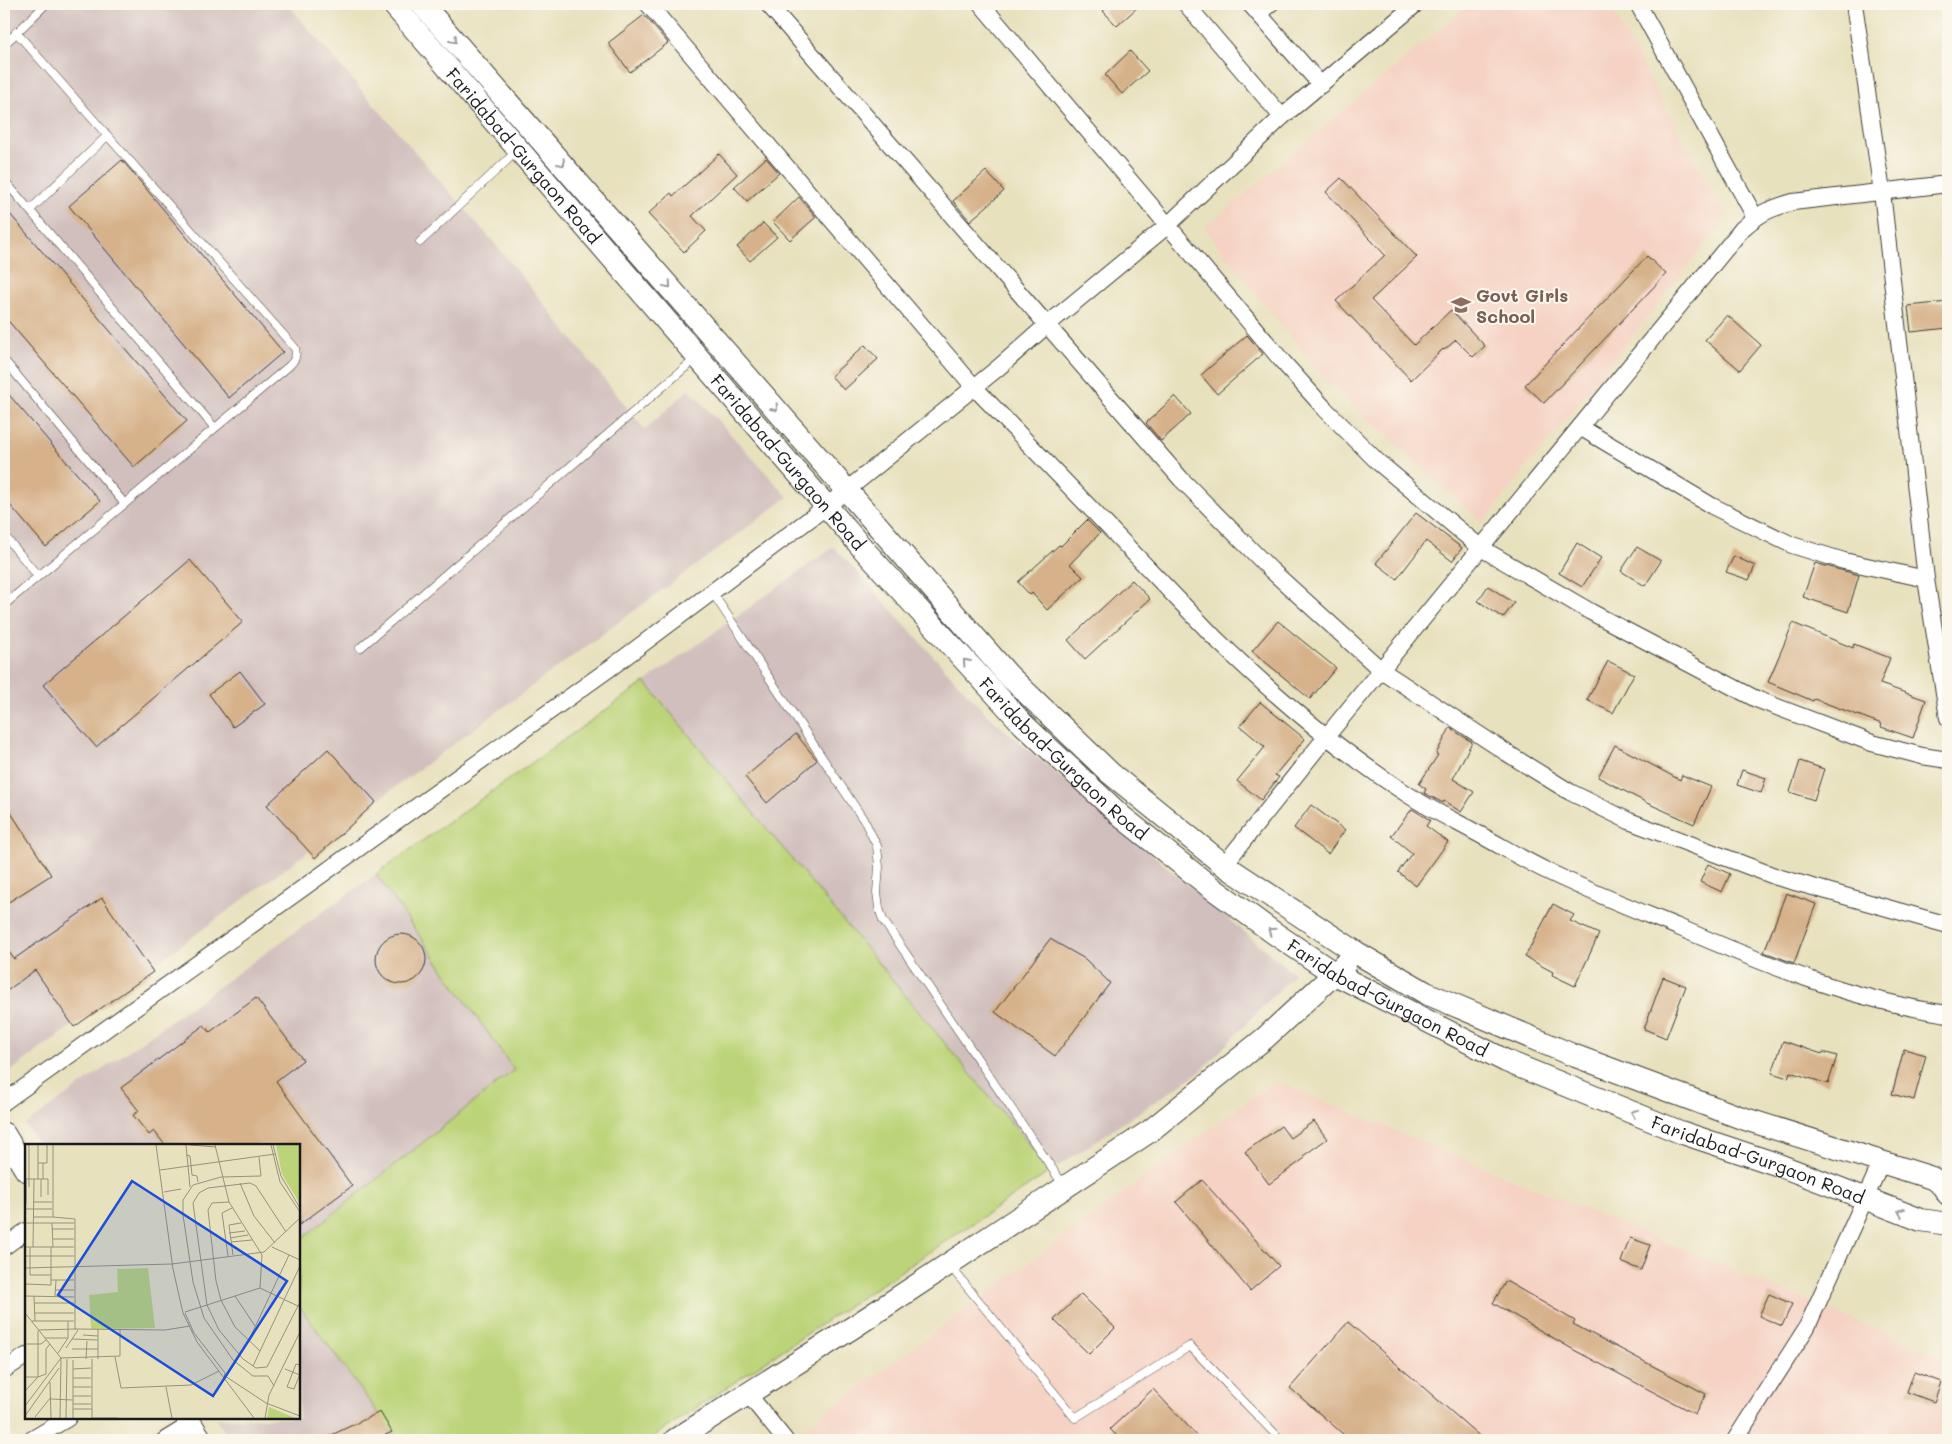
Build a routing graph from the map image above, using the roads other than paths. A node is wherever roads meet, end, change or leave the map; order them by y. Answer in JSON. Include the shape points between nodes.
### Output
{"nodes":[{"id":1,"x":46,"y":4,"type":"edge"},
{"id":2,"x":393,"y":4,"type":"edge"},
{"id":3,"x":422,"y":4,"type":"edge"},
{"id":4,"x":648,"y":4,"type":"edge"},
{"id":5,"x":768,"y":4,"type":"edge"},
{"id":6,"x":981,"y":4,"type":"edge"},
{"id":7,"x":1186,"y":4,"type":"edge"},
{"id":8,"x":1416,"y":4,"type":"edge"},
{"id":9,"x":1638,"y":4,"type":"edge"},
{"id":10,"x":1854,"y":4,"type":"edge"},
{"id":11,"x":1259,"y":7,"type":"edge"},
{"id":12,"x":16,"y":32,"type":"junction"},
{"id":13,"x":4,"y":45,"type":"edge"},
{"id":14,"x":1321,"y":84,"type":"junction"},
{"id":15,"x":1282,"y":117,"type":"junction"},
{"id":16,"x":107,"y":136,"type":"junction"},
{"id":17,"x":519,"y":150,"type":"junction"},
{"id":18,"x":4,"y":180,"type":"edge"},
{"id":19,"x":1948,"y":184,"type":"edge"},
{"id":20,"x":1882,"y":192,"type":"junction"},
{"id":21,"x":30,"y":210,"type":"junction"},
{"id":22,"x":1755,"y":217,"type":"junction"},
{"id":23,"x":1168,"y":225,"type":"junction"},
{"id":24,"x":420,"y":242,"type":"dead end"},
{"id":25,"x":1047,"y":325,"type":"junction"},
{"id":26,"x":698,"y":356,"type":"junction"},
{"id":27,"x":4,"y":360,"type":"edge"},
{"id":28,"x":974,"y":387,"type":"junction"},
{"id":29,"x":214,"y":427,"type":"junction"},
{"id":30,"x":1580,"y":427,"type":"junction"},
{"id":31,"x":846,"y":490,"type":"junction"},
{"id":32,"x":124,"y":503,"type":"junction"},
{"id":33,"x":827,"y":506,"type":"junction"},
{"id":34,"x":4,"y":535,"type":"edge"},
{"id":35,"x":1481,"y":548,"type":"junction"},
{"id":36,"x":38,"y":576,"type":"junction"},
{"id":37,"x":1926,"y":579,"type":"junction"},
{"id":38,"x":712,"y":592,"type":"junction"},
{"id":39,"x":4,"y":605,"type":"edge"},
{"id":40,"x":360,"y":648,"type":"dead end"},
{"id":41,"x":1381,"y":670,"type":"junction"},
{"id":42,"x":1948,"y":718,"type":"edge"},
{"id":43,"x":1326,"y":737,"type":"junction"},
{"id":44,"x":1948,"y":760,"type":"edge"},
{"id":45,"x":1224,"y":865,"type":"junction"},
{"id":46,"x":1948,"y":925,"type":"edge"},
{"id":47,"x":1357,"y":953,"type":"junction"},
{"id":48,"x":1334,"y":974,"type":"junction"},
{"id":49,"x":1948,"y":1014,"type":"edge"},
{"id":50,"x":4,"y":1102,"type":"edge"},
{"id":51,"x":4,"y":1134,"type":"edge"},
{"id":52,"x":1882,"y":1161,"type":"junction"},
{"id":53,"x":25,"y":1168,"type":"edge"},
{"id":54,"x":1065,"y":1187,"type":"junction"},
{"id":55,"x":1948,"y":1194,"type":"edge"},
{"id":56,"x":1865,"y":1198,"type":"junction"},
{"id":57,"x":1948,"y":1224,"type":"edge"},
{"id":58,"x":25,"y":1232,"type":"edge"},
{"id":59,"x":4,"y":1247,"type":"edge"},
{"id":60,"x":949,"y":1264,"type":"junction"},
{"id":61,"x":25,"y":1357,"type":"edge"},
{"id":62,"x":4,"y":1370,"type":"edge"},
{"id":63,"x":748,"y":1394,"type":"junction"},
{"id":64,"x":66,"y":1419,"type":"edge"},
{"id":65,"x":193,"y":1427,"type":"edge"},
{"id":66,"x":31,"y":1440,"type":"edge"},
{"id":67,"x":165,"y":1440,"type":"edge"},
{"id":68,"x":675,"y":1440,"type":"edge"},
{"id":69,"x":785,"y":1440,"type":"edge"},
{"id":70,"x":1281,"y":1440,"type":"edge"},
{"id":71,"x":1735,"y":1440,"type":"edge"}],
"edges":[{"from":1,"to":12,"type":"lane"},
{"from":2,"to":17,"type":"main road","name":"Faridabad-Gurgaon Road"},
{"from":3,"to":31,"type":"main road","name":"Faridabad-Gurgaon Road","one_way":true},
{"from":4,"to":28,"type":"street"},
{"from":5,"to":25,"type":"street"},
{"from":6,"to":23,"type":"street"},
{"from":7,"to":15,"type":"street"},
{"from":8,"to":14,"type":"street"},
{"from":9,"to":22,"type":"street"},
{"from":10,"to":20,"type":"street"},
{"from":11,"to":14,"type":"street"},
{"from":12,"to":13,"type":"lane"},
{"from":12,"to":16,"type":"lane"},
{"from":14,"to":15,"type":"street"},
{"from":15,"to":23,"type":"street"},
{"from":16,"to":21,"type":"lane"},
{"from":16,"to":29,"type":"lane","via":[[295,348],[296,357],[289,366]]},
{"from":17,"to":24,"type":"lane"},
{"from":17,"to":26,"type":"main road","name":"Faridabad-Gurgaon Road"},
{"from":18,"to":21,"type":"lane"},
{"from":19,"to":20,"type":"street"},
{"from":20,"to":22,"type":"street","via":[[1793,202]]},
{"from":20,"to":37,"type":"street"},
{"from":21,"to":29,"type":"lane"},
{"from":22,"to":30,"type":"street"},
{"from":23,"to":25,"type":"street"},
{"from":23,"to":35,"type":"street","via":[[1324,409],[1378,462]]},
{"from":25,"to":28,"type":"street"},
{"from":25,"to":41,"type":"street","via":[[1218,518]]},
{"from":26,"to":33,"type":"main road","name":"Faridabad-Gurgaon Road"},
{"from":26,"to":40,"type":"lane"},
{"from":27,"to":32,"type":"lane"},
{"from":28,"to":31,"type":"street"},
{"from":28,"to":43,"type":"street","via":[[1247,669]]},
{"from":29,"to":32,"type":"lane"},
{"from":30,"to":35,"type":"street"},
{"from":30,"to":37,"type":"street","via":[[1712,506],[1792,546]]},
{"from":31,"to":33,"type":"street"},
{"from":31,"to":45,"type":"main road","name":"Faridabad-Gurgaon Road","via":[[1008,675],[1110,773]]},
{"from":32,"to":36,"type":"lane"},
{"from":33,"to":38,"type":"street"},
{"from":48,"to":33,"type":"main road","name":"Faridabad-Gurgaon Road","one_way":true,"via":[[1215,890],[1122,817],[1023,724]]},
{"from":34,"to":36,"type":"lane"},
{"from":35,"to":41,"type":"street"},
{"from":35,"to":44,"type":"street","via":[[1591,612],[1756,699],[1872,744]]},
{"from":36,"to":39,"type":"lane"},
{"from":37,"to":42,"type":"street"},
{"from":38,"to":50,"type":"street"},
{"from":38,"to":54,"type":"lane","via":[[865,822],[877,846],[877,892],[883,920]]},
{"from":41,"to":43,"type":"street"},
{"from":41,"to":46,"type":"street","via":[[1514,758],[1570,792],[1629,821],[1777,876]]},
{"from":43,"to":45,"type":"street"},
{"from":43,"to":49,"type":"street","via":[[1406,794],[1546,871],[1807,980]]},
{"from":45,"to":47,"type":"main road","name":"Faridabad-Gurgaon Road"},
{"from":47,"to":48,"type":"main road"},
{"from":47,"to":52,"type":"main road","name":"Faridabad-Gurgaon Road","via":[[1426,993],[1570,1054],[1739,1117]]},
{"from":48,"to":54,"type":"main road","via":[[1266,1038],[1182,1106]]},
{"from":56,"to":48,"type":"main road","name":"Faridabad-Gurgaon Road","one_way":true,"via":[[1680,1132],[1506,1061]]},
{"from":51,"to":53,"type":"main road"},
{"from":52,"to":55,"type":"main road","name":"Faridabad-Gurgaon Road","via":[[1932,1178]]},
{"from":52,"to":56,"type":"street"},
{"from":54,"to":60,"type":"main road"},
{"from":57,"to":56,"type":"main road","name":"Faridabad-Gurgaon Road","one_way":true,"via":[[1921,1220]]},
{"from":56,"to":71,"type":"street","via":[[1807,1327]]},
{"from":58,"to":59,"type":"street"},
{"from":60,"to":63,"type":"main road"},
{"from":60,"to":70,"type":"lane","via":[[1075,1418],[1190,1346]]},
{"from":61,"to":62,"type":"street"},
{"from":63,"to":68,"type":"main road"},
{"from":63,"to":69,"type":"street"},
{"from":64,"to":66,"type":"street"},
{"from":65,"to":67,"type":"street"}]}
